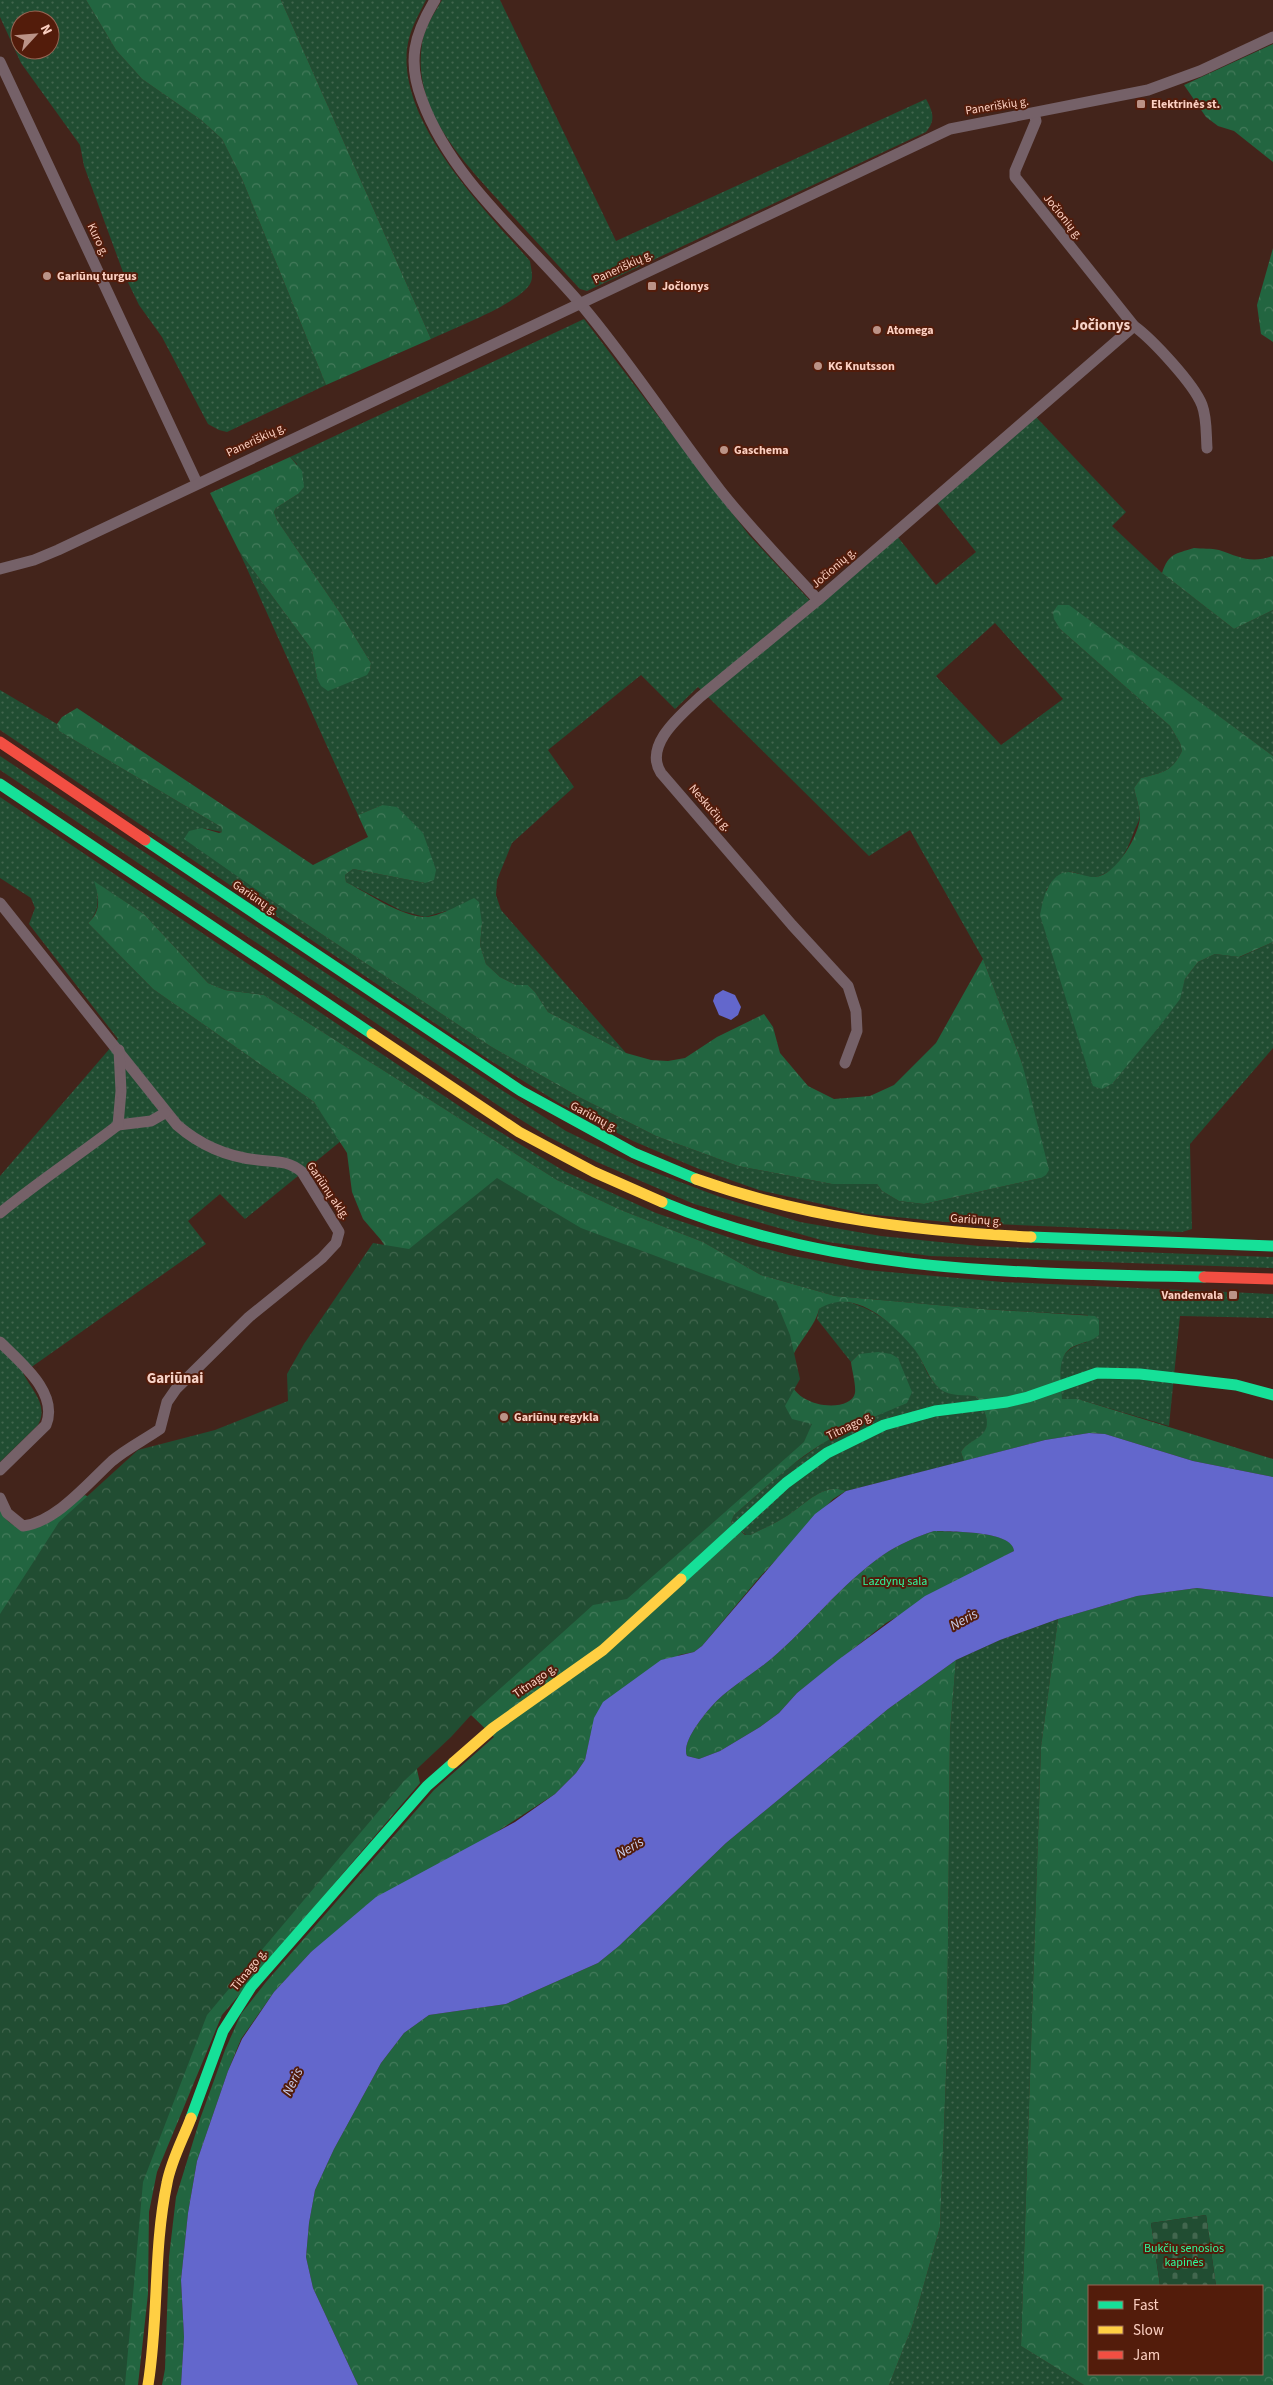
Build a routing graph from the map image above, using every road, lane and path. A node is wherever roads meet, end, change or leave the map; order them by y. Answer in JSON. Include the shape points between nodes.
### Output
{"nodes":[{"id":1,"x":435,"y":0,"type":"edge"},
{"id":2,"x":1273,"y":37,"type":"edge"},
{"id":3,"x":0,"y":62,"type":"edge"},
{"id":4,"x":1034,"y":113,"type":"junction"},
{"id":5,"x":580,"y":303,"type":"junction"},
{"id":6,"x":1134,"y":326,"type":"junction"},
{"id":7,"x":1207,"y":448,"type":"dead end"},
{"id":8,"x":197,"y":483,"type":"junction"},
{"id":9,"x":0,"y":569,"type":"edge"},
{"id":10,"x":818,"y":600,"type":"junction"},
{"id":11,"x":0,"y":742,"type":"edge"},
{"id":12,"x":0,"y":784,"type":"edge"},
{"id":13,"x":0,"y":903,"type":"edge"},
{"id":14,"x":119,"y":1050,"type":"junction"},
{"id":15,"x":846,"y":1063,"type":"dead end"},
{"id":16,"x":166,"y":1113,"type":"junction"},
{"id":17,"x":118,"y":1125,"type":"junction"},
{"id":18,"x":0,"y":1213,"type":"edge"},
{"id":19,"x":1273,"y":1246,"type":"edge"},
{"id":20,"x":1273,"y":1279,"type":"edge"},
{"id":21,"x":0,"y":1342,"type":"edge"},
{"id":22,"x":1273,"y":1395,"type":"edge"},
{"id":23,"x":0,"y":1470,"type":"edge"},
{"id":24,"x":0,"y":1498,"type":"edge"},
{"id":25,"x":148,"y":2385,"type":"edge"}],
"edges":[{"from":1,"to":5,"type":"street","name":"Jočionių g.","via":[[421,23],[414,72],[437,135],[464,175]]},
{"from":2,"to":4,"type":"street","name":"Paneriškių g.","via":[[1200,72],[1148,90]]},
{"from":3,"to":8,"type":"street","name":"Kuro g."},
{"from":4,"to":5,"type":"street","name":"Paneriškių g.","via":[[950,129]]},
{"from":4,"to":6,"type":"street","name":"Jočionių g.","via":[[1036,121],[1015,177]]},
{"from":5,"to":8,"type":"street","name":"Paneriškių g."},
{"from":5,"to":10,"type":"street","name":"Jočionių g.","via":[[721,491]]},
{"from":6,"to":7,"type":"street","name":"Jočionių g.","via":[[1147,336],[1195,392],[1205,417]]},
{"from":6,"to":10,"type":"street","name":"Jočionių g."},
{"from":8,"to":9,"type":"street","name":"Paneriškių g.","via":[[58,550]]},
{"from":10,"to":15,"type":"street","name":"Neskučių g.","via":[[735,666],[683,713],[657,747],[655,756],[661,773],[848,986],[856,1011],[857,1031]]},
{"from":11,"to":19,"type":"main road","name":"Gariūnų g.","via":[[500,1078],[592,1132],[688,1176],[790,1207],[886,1226],[1010,1236]]},
{"from":12,"to":20,"type":"main road","via":[[519,1132],[600,1176],[654,1200],[777,1241],[880,1261],[998,1271]]},
{"from":13,"to":14,"type":"street","name":"Gariūnų aklg."},
{"from":14,"to":16,"type":"street","name":"Gariūnų aklg."},
{"from":14,"to":17,"type":"street","via":[[121,1091]]},
{"from":16,"to":17,"type":"street","via":[[151,1121]]},
{"from":16,"to":24,"type":"street","name":"Gariūnų aklg.","via":[[192,1138],[211,1148],[233,1156],[294,1165],[302,1172],[338,1228],[338,1237],[322,1258],[249,1317],[176,1389],[167,1402],[160,1429],[113,1460],[79,1494],[34,1525],[23,1526],[7,1513]]},
{"from":17,"to":18,"type":"street"},
{"from":21,"to":23,"type":"street","via":[[32,1375],[49,1404],[50,1416],[46,1425]]},
{"from":22,"to":25,"type":"main road","name":"Titnago g.","via":[[1236,1385],[1140,1374],[1097,1373],[1028,1398],[935,1411],[866,1432],[827,1453],[786,1483],[603,1650],[494,1728],[448,1767],[251,1987],[224,2031],[167,2181],[159,2233],[153,2355]]}]}
